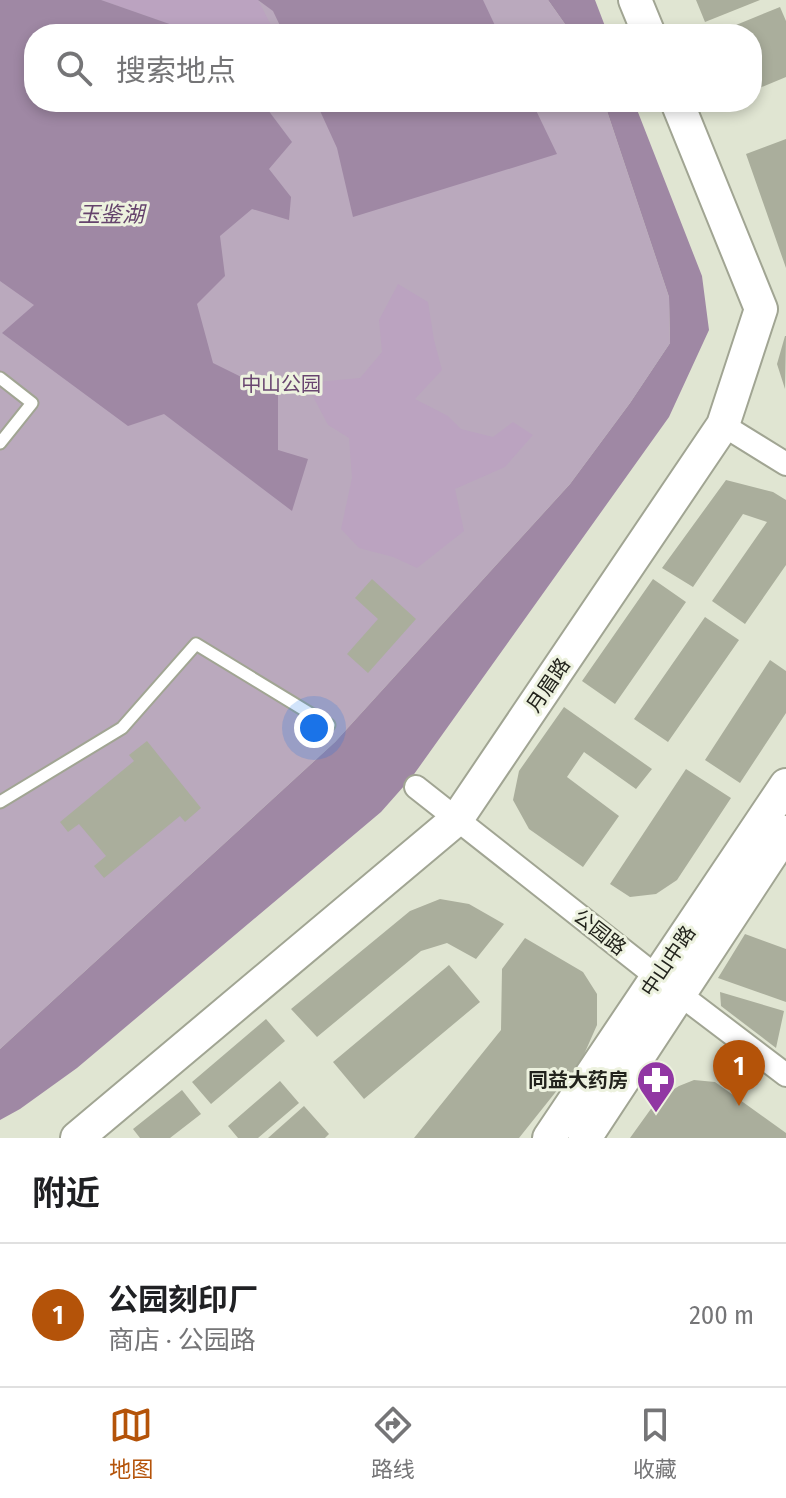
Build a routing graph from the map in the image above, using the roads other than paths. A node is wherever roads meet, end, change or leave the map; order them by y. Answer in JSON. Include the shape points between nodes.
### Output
{"nodes":[{"id":1,"x":635,"y":0,"type":"edge"},
{"id":2,"x":645,"y":24,"type":"edge"},
{"id":3,"x":681,"y":112,"type":"edge"},
{"id":4,"x":0,"y":378,"type":"edge"},
{"id":5,"x":723,"y":425,"type":"junction"},
{"id":6,"x":0,"y":443,"type":"edge"},
{"id":7,"x":786,"y":464,"type":"edge"},
{"id":8,"x":329,"y":725,"type":"dead end"},
{"id":9,"x":786,"y":785,"type":"edge"},
{"id":10,"x":416,"y":787,"type":"dead end"},
{"id":11,"x":0,"y":802,"type":"edge"},
{"id":12,"x":457,"y":819,"type":"junction"},
{"id":13,"x":786,"y":832,"type":"edge"},
{"id":14,"x":669,"y":985,"type":"junction"},
{"id":15,"x":786,"y":1075,"type":"edge"},
{"id":16,"x":77,"y":1138,"type":"edge"},
{"id":17,"x":549,"y":1138,"type":"edge"},
{"id":18,"x":585,"y":1138,"type":"edge"}],
"edges":[{"from":1,"to":2,"type":"street"},
{"from":3,"to":5,"type":"street","name":"月眉路","via":[[761,309]]},
{"from":4,"to":6,"type":"lane","via":[[32,403]]},
{"from":5,"to":7,"type":"street"},
{"from":5,"to":12,"type":"street","name":"月眉路"},
{"from":8,"to":11,"type":"lane","via":[[196,644],[122,728]]},
{"from":9,"to":14,"type":"street","name":"中山中路"},
{"from":10,"to":12,"type":"street","name":"公园路"},
{"from":12,"to":14,"type":"street","name":"公园路"},
{"from":12,"to":16,"type":"street","name":"月眉路"},
{"from":13,"to":14,"type":"street","name":"中山中路"},
{"from":14,"to":15,"type":"street","name":"公园路"},
{"from":14,"to":17,"type":"street","name":"中山中路"},
{"from":14,"to":18,"type":"street","name":"中山中路"}]}
